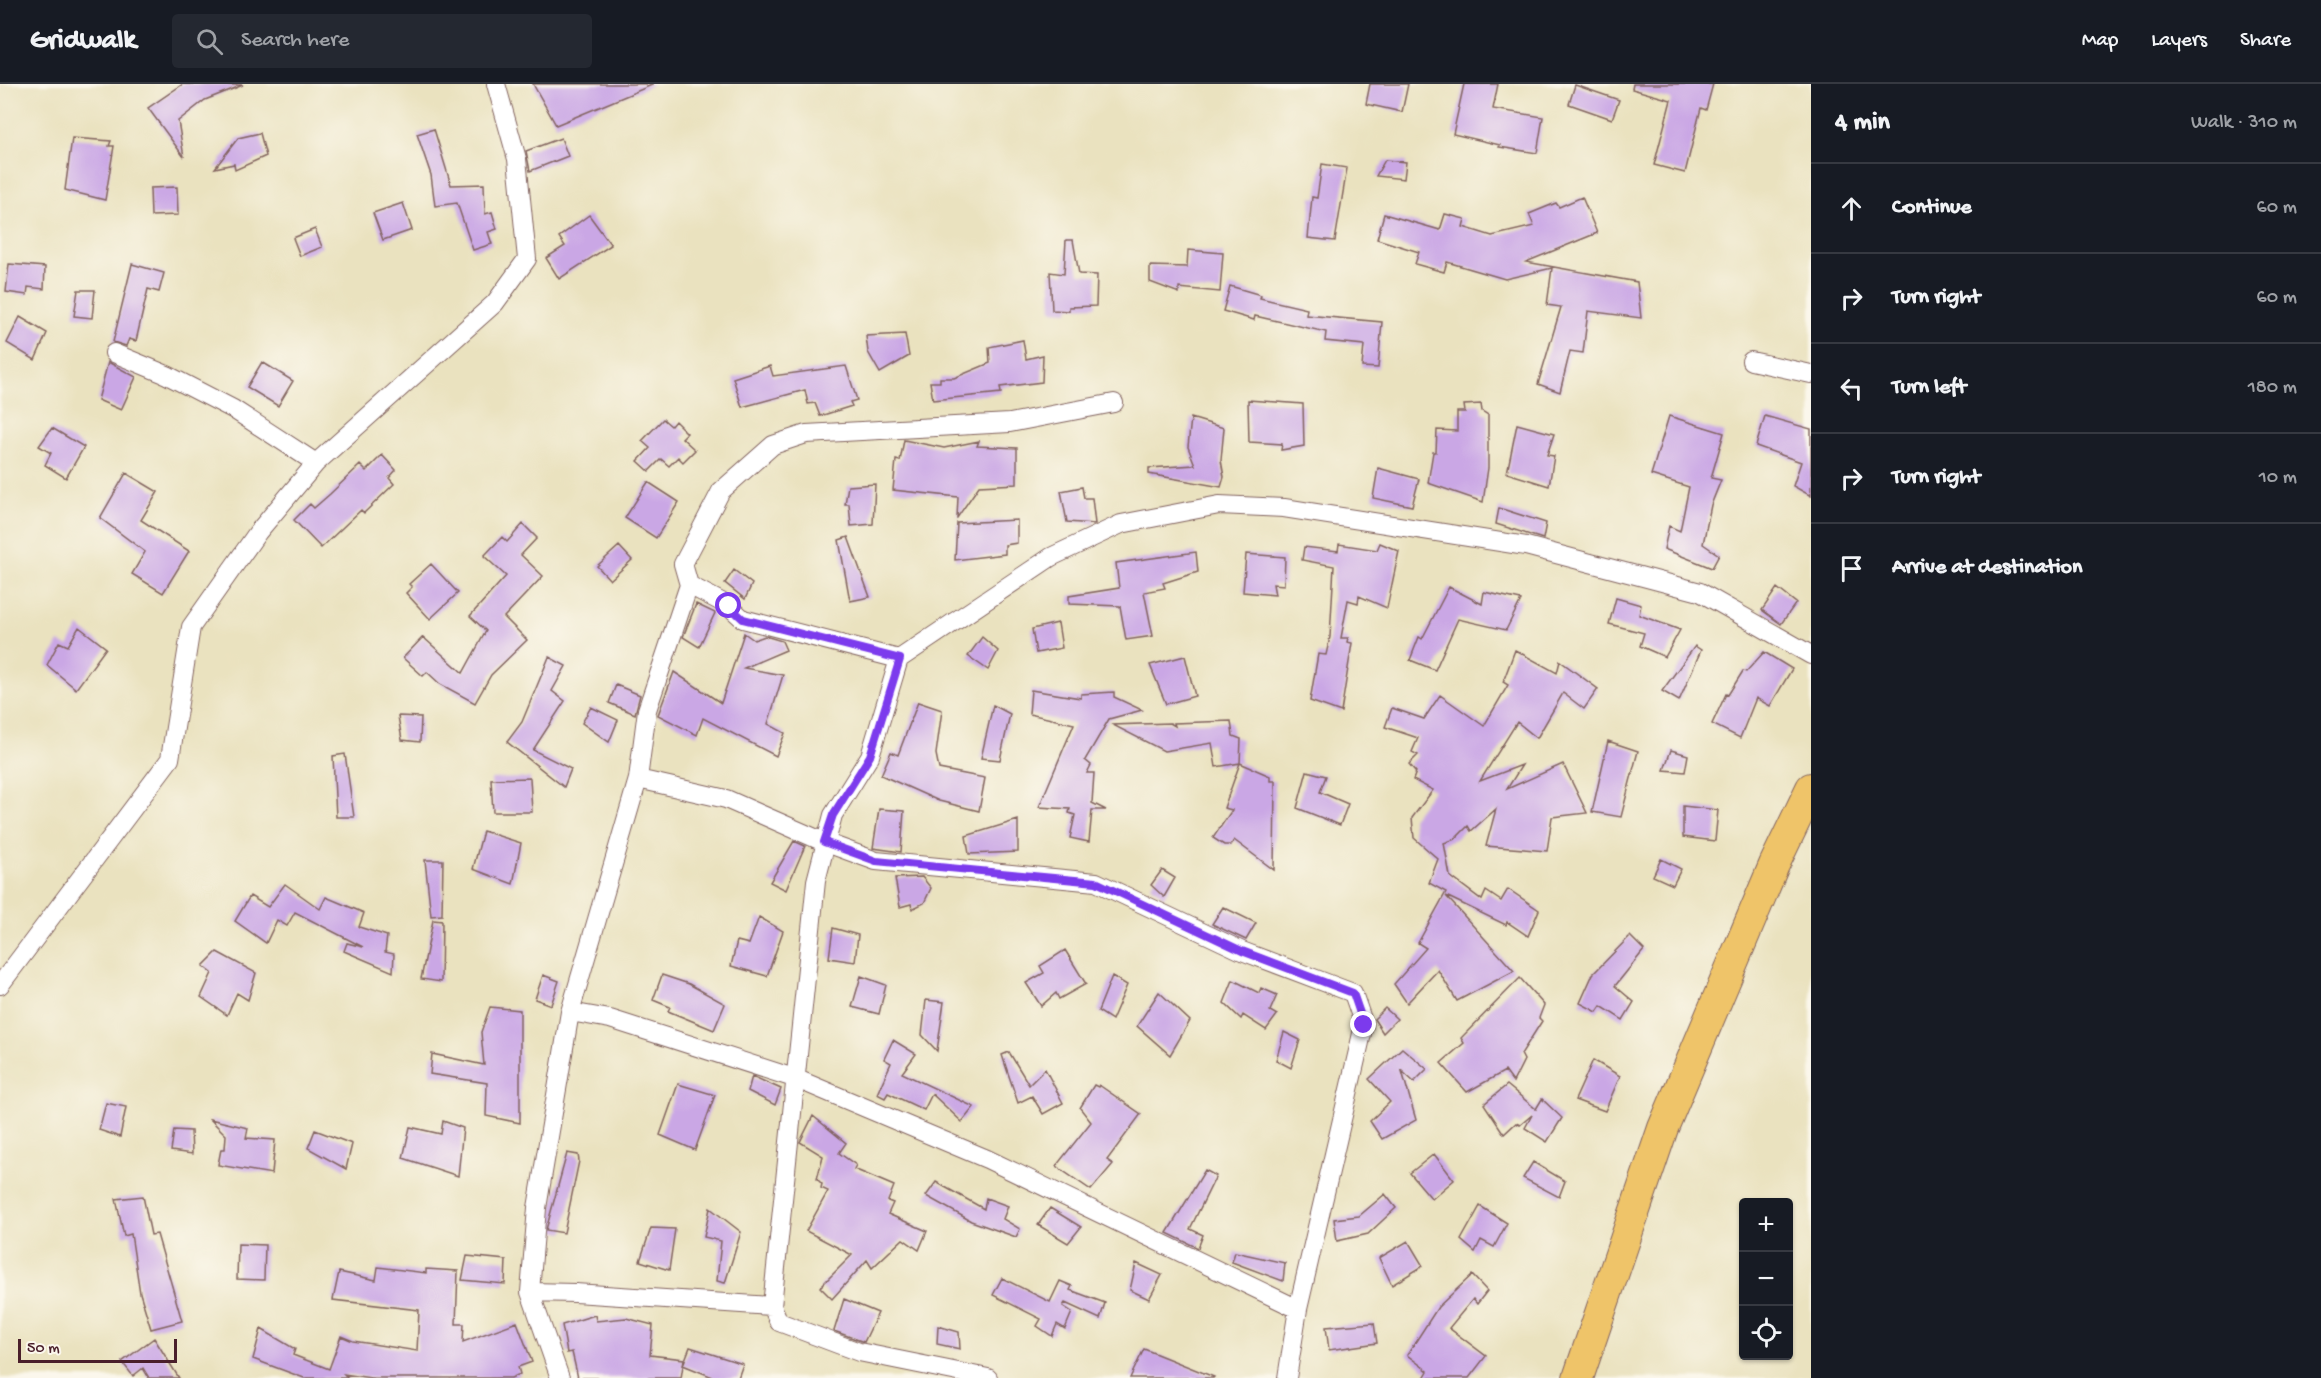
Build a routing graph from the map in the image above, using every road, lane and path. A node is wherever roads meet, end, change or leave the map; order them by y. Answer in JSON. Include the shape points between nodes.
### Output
{"nodes":[{"id":1,"x":496,"y":84,"type":"edge"},
{"id":2,"x":114,"y":353,"type":"dead end"},
{"id":3,"x":1751,"y":361,"type":"dead end"},
{"id":4,"x":1811,"y":374,"type":"edge"},
{"id":5,"x":1114,"y":403,"type":"dead end"},
{"id":6,"x":316,"y":463,"type":"junction"},
{"id":7,"x":689,"y":585,"type":"junction"},
{"id":8,"x":1811,"y":655,"type":"edge"},
{"id":9,"x":900,"y":659,"type":"junction"},
{"id":10,"x":638,"y":779,"type":"junction"},
{"id":11,"x":1811,"y":788,"type":"edge"},
{"id":12,"x":824,"y":842,"type":"junction"},
{"id":13,"x":0,"y":985,"type":"edge"},
{"id":14,"x":570,"y":1012,"type":"junction"},
{"id":15,"x":797,"y":1078,"type":"junction"},
{"id":16,"x":530,"y":1292,"type":"junction"},
{"id":17,"x":772,"y":1306,"type":"junction"},
{"id":18,"x":1298,"y":1309,"type":"junction"},
{"id":19,"x":560,"y":1378,"type":"edge"},
{"id":20,"x":988,"y":1378,"type":"edge"},
{"id":21,"x":1287,"y":1378,"type":"edge"},
{"id":22,"x":1578,"y":1378,"type":"edge"}],
"edges":[{"from":1,"to":6,"type":"street","via":[[517,159],[527,259],[495,303]]},
{"from":2,"to":6,"type":"street","via":[[233,409]]},
{"from":3,"to":4,"type":"street"},
{"from":5,"to":7,"type":"street","via":[[1010,423],[806,434],[773,446],[721,491],[683,564]]},
{"from":6,"to":13,"type":"street","via":[[258,532],[191,627],[170,759]]},
{"from":7,"to":9,"type":"street","via":[[729,606],[743,619]]},
{"from":7,"to":10,"type":"street","via":[[647,710]]},
{"from":8,"to":9,"type":"street","via":[[1701,592],[1526,546],[1284,508],[1219,505],[1121,524],[1051,557]]},
{"from":9,"to":12,"type":"street","via":[[870,756],[833,815]]},
{"from":10,"to":12,"type":"street","via":[[726,799]]},
{"from":10,"to":14,"type":"street"},
{"from":11,"to":22,"type":"highway","via":[[1774,865],[1663,1128]]},
{"from":12,"to":15,"type":"street","via":[[816,881]]},
{"from":12,"to":18,"type":"street","via":[[876,861],[1096,882],[1242,951],[1353,993],[1364,1025]]},
{"from":14,"to":15,"type":"street","via":[[610,1020]]},
{"from":14,"to":16,"type":"street","via":[[537,1208]]},
{"from":15,"to":17,"type":"street"},
{"from":15,"to":18,"type":"street","via":[[987,1159]]},
{"from":16,"to":17,"type":"street"},
{"from":16,"to":19,"type":"street"},
{"from":17,"to":20,"type":"street","via":[[780,1322],[859,1352]]},
{"from":18,"to":21,"type":"street"}]}
